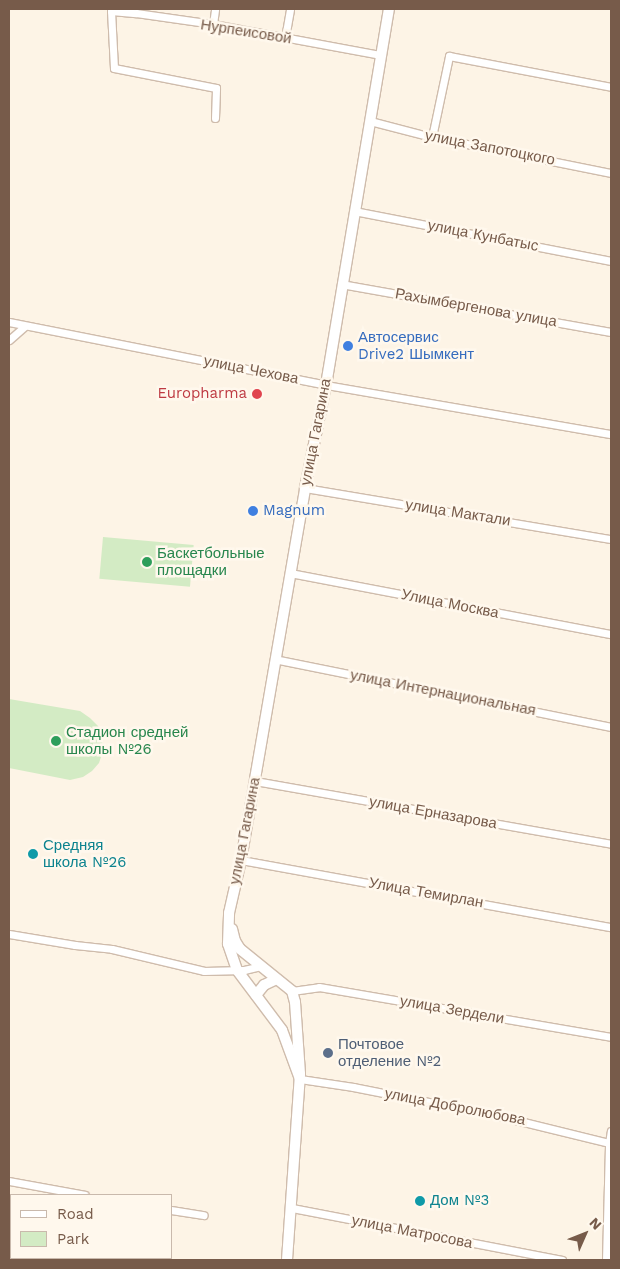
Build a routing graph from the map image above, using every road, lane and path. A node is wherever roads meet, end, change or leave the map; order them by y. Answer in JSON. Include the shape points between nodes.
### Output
{"nodes":[{"id":1,"x":215,"y":9,"type":"edge"},
{"id":2,"x":290,"y":9,"type":"edge"},
{"id":3,"x":389,"y":9,"type":"edge"},
{"id":4,"x":213,"y":24,"type":"junction"},
{"id":5,"x":285,"y":38,"type":"junction"},
{"id":6,"x":381,"y":55,"type":"junction"},
{"id":7,"x":611,"y":86,"type":"edge"},
{"id":8,"x":215,"y":118,"type":"dead end"},
{"id":9,"x":370,"y":121,"type":"junction"},
{"id":10,"x":432,"y":137,"type":"junction"},
{"id":11,"x":611,"y":172,"type":"edge"},
{"id":12,"x":354,"y":211,"type":"junction"},
{"id":13,"x":611,"y":262,"type":"edge"},
{"id":14,"x":341,"y":284,"type":"junction"},
{"id":15,"x":9,"y":322,"type":"edge"},
{"id":16,"x":25,"y":326,"type":"junction"},
{"id":17,"x":611,"y":332,"type":"edge"},
{"id":18,"x":9,"y":340,"type":"edge"},
{"id":19,"x":326,"y":384,"type":"junction"},
{"id":20,"x":611,"y":434,"type":"edge"},
{"id":21,"x":305,"y":488,"type":"junction"},
{"id":22,"x":611,"y":538,"type":"edge"},
{"id":23,"x":290,"y":573,"type":"junction"},
{"id":24,"x":611,"y":634,"type":"edge"},
{"id":25,"x":274,"y":659,"type":"junction"},
{"id":26,"x":611,"y":727,"type":"edge"},
{"id":27,"x":255,"y":781,"type":"junction"},
{"id":28,"x":611,"y":844,"type":"edge"},
{"id":29,"x":241,"y":860,"type":"junction"},
{"id":30,"x":229,"y":913,"type":"junction"},
{"id":31,"x":611,"y":927,"type":"edge"},
{"id":32,"x":9,"y":934,"type":"edge"},
{"id":33,"x":261,"y":966,"type":"junction"},
{"id":34,"x":237,"y":970,"type":"junction"},
{"id":35,"x":277,"y":979,"type":"junction"},
{"id":36,"x":292,"y":991,"type":"junction"},
{"id":37,"x":256,"y":995,"type":"junction"},
{"id":38,"x":297,"y":1025,"type":"junction"},
{"id":39,"x":282,"y":1030,"type":"junction"},
{"id":40,"x":611,"y":1037,"type":"edge"},
{"id":41,"x":300,"y":1079,"type":"junction"},
{"id":42,"x":611,"y":1131,"type":"edge"},
{"id":43,"x":609,"y":1144,"type":"junction"},
{"id":44,"x":9,"y":1181,"type":"edge"},
{"id":45,"x":80,"y":1194,"type":"edge"},
{"id":46,"x":292,"y":1208,"type":"junction"},
{"id":47,"x":172,"y":1210,"type":"edge"},
{"id":48,"x":204,"y":1216,"type":"dead end"},
{"id":49,"x":609,"y":1248,"type":"edge"},
{"id":50,"x":287,"y":1260,"type":"edge"},
{"id":51,"x":562,"y":1260,"type":"edge"},
{"id":52,"x":606,"y":1260,"type":"edge"}],
"edges":[{"from":1,"to":4,"type":"street"},
{"from":2,"to":5,"type":"street"},
{"from":3,"to":6,"type":"main road","name":"улица Гагарина"},
{"from":4,"to":5,"type":"street","name":"Нурпеисовой"},
{"from":4,"to":8,"type":"street","name":"Нурпеисовой","via":[[111,11],[114,68],[216,88]]},
{"from":5,"to":6,"type":"street","name":"Нурпеисовой"},
{"from":6,"to":9,"type":"main road","name":"улица Гагарина"},
{"from":7,"to":10,"type":"street","via":[[449,56]]},
{"from":9,"to":10,"type":"street","name":"улица Запотоцкого"},
{"from":9,"to":12,"type":"main road","name":"улица Гагарина"},
{"from":10,"to":11,"type":"street","name":"улица Запотоцкого"},
{"from":12,"to":13,"type":"street","name":"улица Кунбатыс"},
{"from":12,"to":14,"type":"main road","name":"улица Гагарина"},
{"from":14,"to":17,"type":"street","name":"Рахымбергенова улица"},
{"from":14,"to":19,"type":"main road","name":"улица Гагарина"},
{"from":15,"to":16,"type":"street","name":"улица Чехова"},
{"from":16,"to":18,"type":"street"},
{"from":16,"to":19,"type":"street","name":"улица Чехова"},
{"from":19,"to":20,"type":"street","name":"улица Чехова"},
{"from":19,"to":21,"type":"main road","name":"улица Гагарина"},
{"from":21,"to":22,"type":"street","name":"улица Мактали"},
{"from":21,"to":23,"type":"main road","name":"улица Гагарина"},
{"from":23,"to":24,"type":"street","name":"Улица Москва"},
{"from":23,"to":25,"type":"main road","name":"улица Гагарина"},
{"from":25,"to":26,"type":"street","name":"улица Интернациональная"},
{"from":25,"to":27,"type":"main road","name":"улица Гагарина"},
{"from":27,"to":28,"type":"street","name":"улица Ерназарова"},
{"from":27,"to":29,"type":"main road","name":"улица Гагарина"},
{"from":29,"to":30,"type":"main road","name":"улица Гагарина"},
{"from":29,"to":31,"type":"street","name":"Улица Темирлан"},
{"from":30,"to":33,"type":"main road","name":"улица Гагарина","via":[[240,950]]},
{"from":30,"to":34,"type":"main road","name":"улица Гагарина","via":[[228,944]]},
{"from":32,"to":34,"type":"street","via":[[112,949],[204,971]]},
{"from":33,"to":34,"type":"street"},
{"from":33,"to":35,"type":"main road","name":"улица Гагарина"},
{"from":34,"to":37,"type":"main road","name":"улица Гагарина"},
{"from":35,"to":36,"type":"main road","name":"улица Гагарина"},
{"from":35,"to":37,"type":"main road","via":[[264,985]]},
{"from":36,"to":38,"type":"main road","name":"улица Гагарина"},
{"from":36,"to":40,"type":"street","name":"улица Зердели","via":[[319,988]]},
{"from":37,"to":39,"type":"main road","name":"улица Гагарина"},
{"from":38,"to":39,"type":"main road","via":[[290,1031]]},
{"from":38,"to":41,"type":"main road","name":"улица Гагарина"},
{"from":39,"to":41,"type":"main road","name":"улица Гагарина"},
{"from":41,"to":43,"type":"street","name":"улица Добролюбова","via":[[522,1120]]},
{"from":41,"to":46,"type":"main road","name":"улица Гагарина"},
{"from":42,"to":43,"type":"street"},
{"from":43,"to":49,"type":"street"},
{"from":44,"to":45,"type":"street"},
{"from":46,"to":50,"type":"main road","name":"улица Гагарина"},
{"from":46,"to":51,"type":"street","name":"улица Матросова"},
{"from":47,"to":48,"type":"street"},
{"from":49,"to":52,"type":"street"}]}
